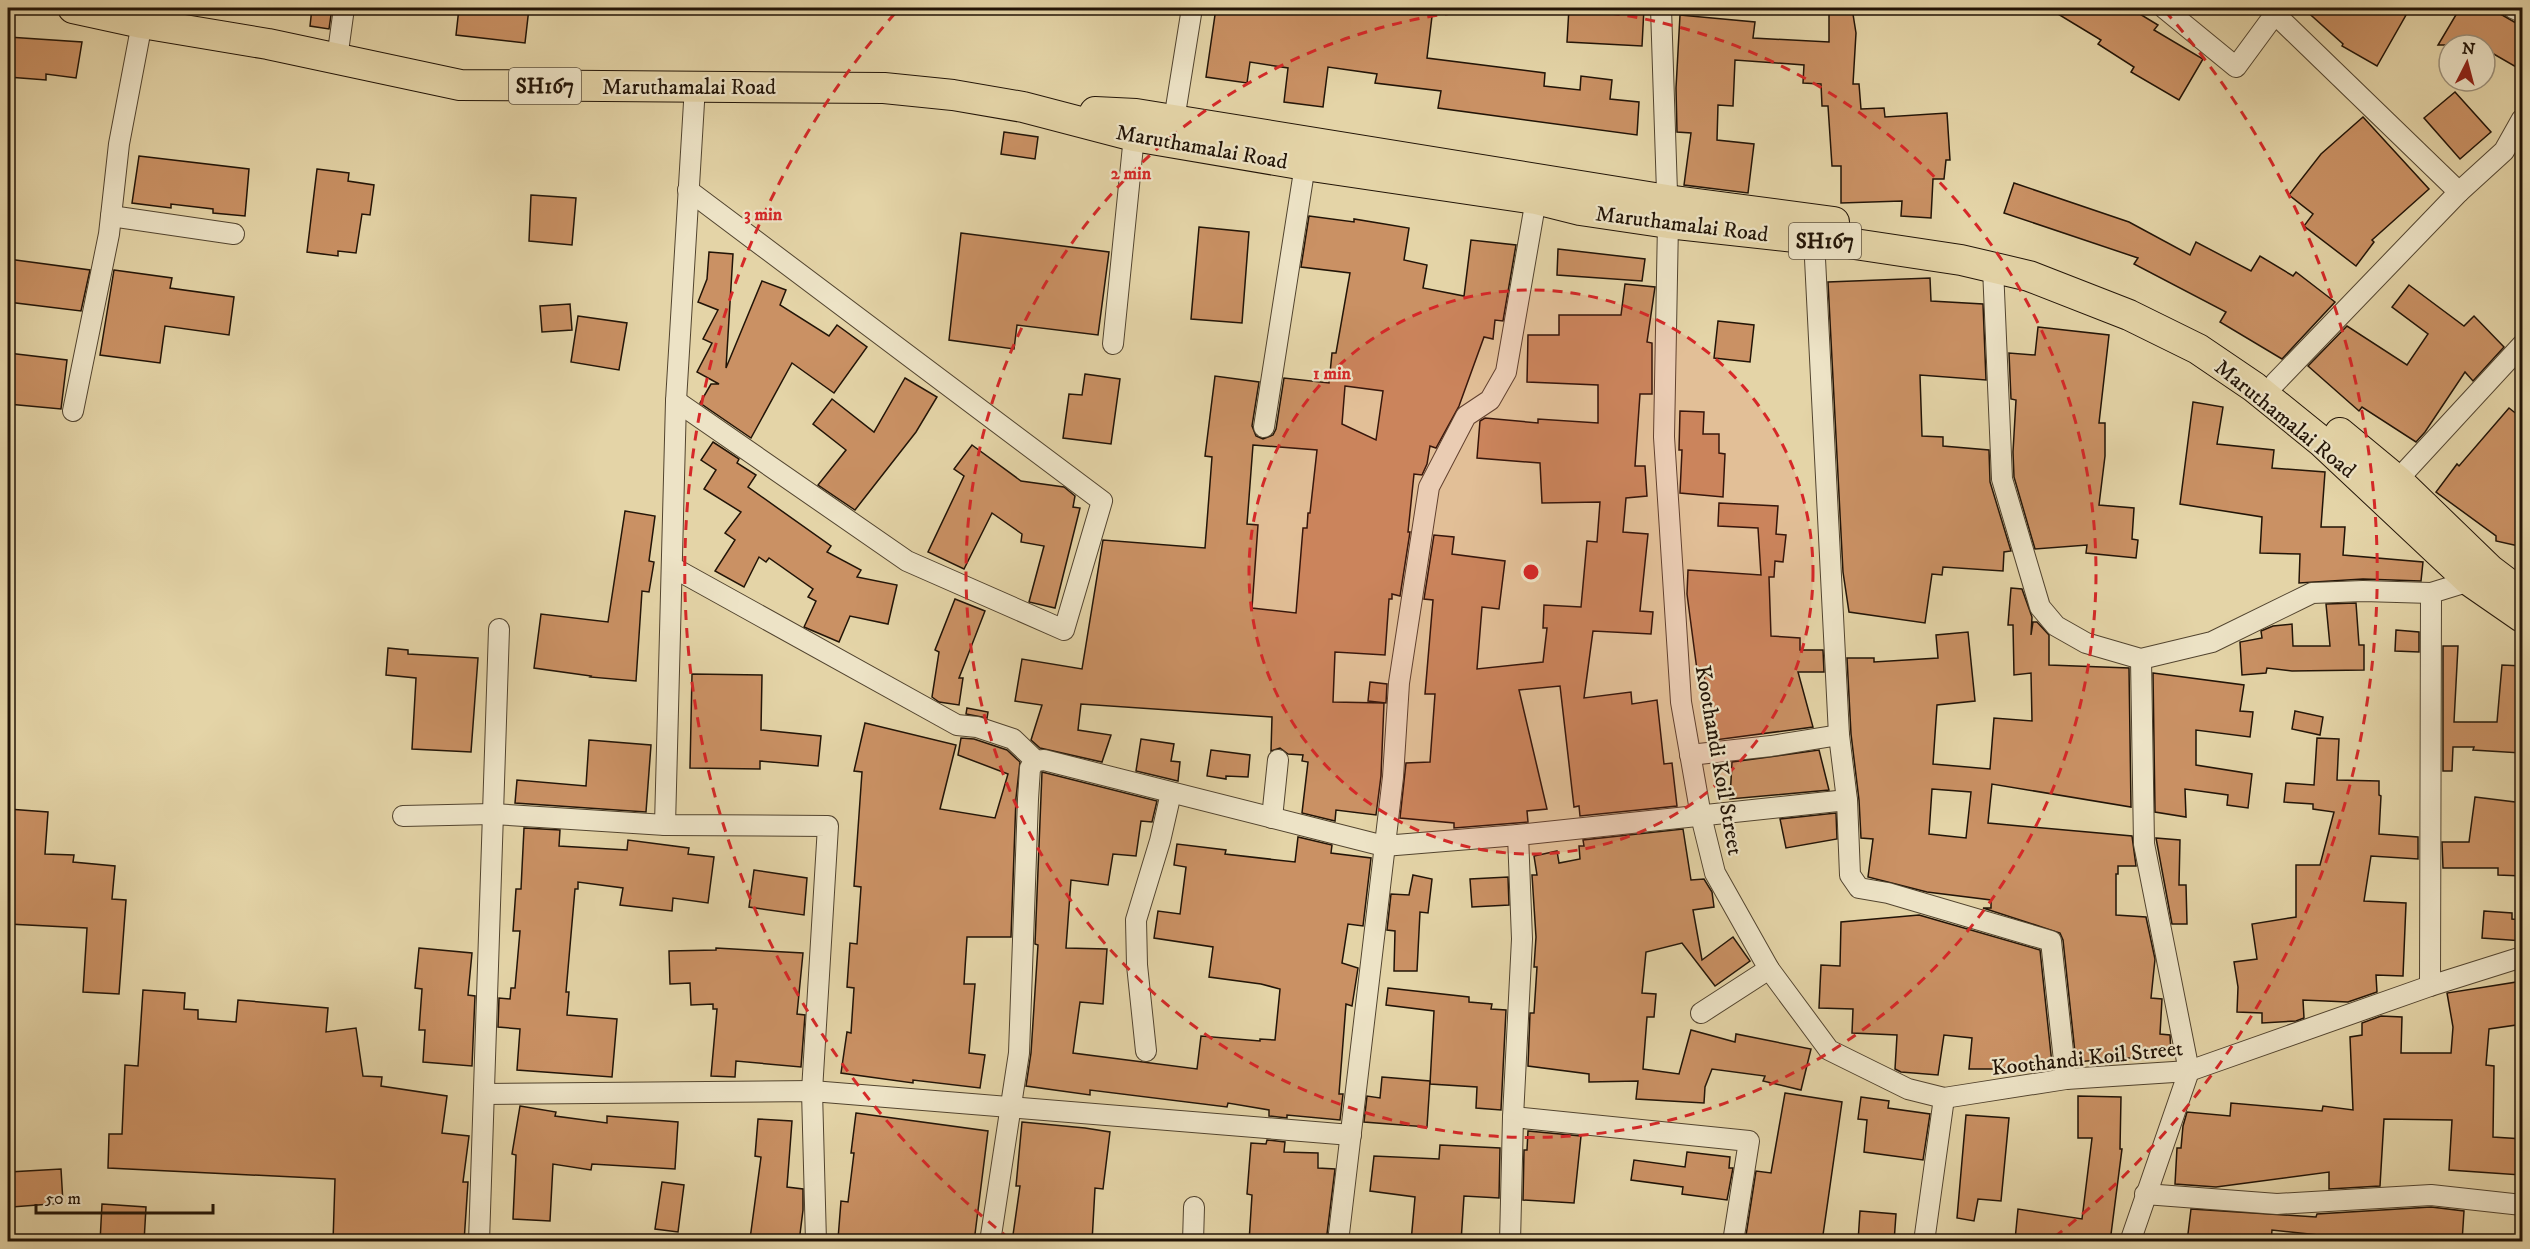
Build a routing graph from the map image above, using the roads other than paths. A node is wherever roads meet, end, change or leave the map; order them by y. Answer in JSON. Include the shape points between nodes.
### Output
{"nodes":[{"id":1,"x":73,"y":8,"type":"edge"},
{"id":2,"x":344,"y":8,"type":"edge"},
{"id":3,"x":1192,"y":8,"type":"edge"},
{"id":4,"x":1661,"y":8,"type":"edge"},
{"id":5,"x":2164,"y":8,"type":"edge"},
{"id":6,"x":2513,"y":8,"type":"edge"},
{"id":7,"x":2278,"y":11,"type":"edge"},
{"id":8,"x":2523,"y":12,"type":"edge"},
{"id":9,"x":142,"y":23,"type":"junction"},
{"id":10,"x":337,"y":59,"type":"junction"},
{"id":11,"x":695,"y":86,"type":"junction"},
{"id":12,"x":1023,"y":107,"type":"junction"},
{"id":13,"x":2523,"y":119,"type":"edge"},
{"id":14,"x":1174,"y":120,"type":"junction"},
{"id":15,"x":1134,"y":136,"type":"junction"},
{"id":16,"x":1305,"y":165,"type":"junction"},
{"id":17,"x":688,"y":190,"type":"junction"},
{"id":18,"x":2459,"y":192,"type":"junction"},
{"id":19,"x":1536,"y":199,"type":"junction"},
{"id":20,"x":1667,"y":211,"type":"junction"},
{"id":21,"x":111,"y":216,"type":"junction"},
{"id":22,"x":234,"y":234,"type":"dead end"},
{"id":23,"x":1814,"y":240,"type":"junction"},
{"id":24,"x":1993,"y":268,"type":"junction"},
{"id":25,"x":1113,"y":344,"type":"dead end"},
{"id":26,"x":2523,"y":345,"type":"edge"},
{"id":27,"x":2275,"y":383,"type":"junction"},
{"id":28,"x":676,"y":401,"type":"junction"},
{"id":29,"x":73,"y":411,"type":"dead end"},
{"id":30,"x":1264,"y":428,"type":"dead end"},
{"id":31,"x":2390,"y":489,"type":"junction"},
{"id":32,"x":672,"y":567,"type":"junction"},
{"id":33,"x":2470,"y":581,"type":"junction"},
{"id":34,"x":2431,"y":593,"type":"junction"},
{"id":35,"x":2523,"y":595,"type":"edge"},
{"id":36,"x":2523,"y":617,"type":"edge"},
{"id":37,"x":499,"y":629,"type":"dead end"},
{"id":38,"x":2141,"y":659,"type":"junction"},
{"id":39,"x":1839,"y":735,"type":"junction"},
{"id":40,"x":1690,"y":755,"type":"junction"},
{"id":41,"x":1278,"y":760,"type":"dead end"},
{"id":42,"x":1036,"y":761,"type":"junction"},
{"id":43,"x":1171,"y":793,"type":"junction"},
{"id":44,"x":1846,"y":800,"type":"junction"},
{"id":45,"x":493,"y":814,"type":"junction"},
{"id":46,"x":403,"y":816,"type":"dead end"},
{"id":47,"x":1701,"y":816,"type":"junction"},
{"id":48,"x":1272,"y":818,"type":"junction"},
{"id":49,"x":664,"y":825,"type":"junction"},
{"id":50,"x":1518,"y":835,"type":"junction"},
{"id":51,"x":1384,"y":846,"type":"junction"},
{"id":52,"x":2523,"y":957,"type":"edge"},
{"id":53,"x":1769,"y":969,"type":"junction"},
{"id":54,"x":2430,"y":986,"type":"junction"},
{"id":55,"x":1701,"y":1013,"type":"dead end"},
{"id":56,"x":1146,"y":1051,"type":"dead end"},
{"id":57,"x":2189,"y":1071,"type":"junction"},
{"id":58,"x":2066,"y":1078,"type":"junction"},
{"id":59,"x":812,"y":1091,"type":"junction"},
{"id":60,"x":484,"y":1094,"type":"junction"},
{"id":61,"x":1944,"y":1098,"type":"junction"},
{"id":62,"x":1010,"y":1107,"type":"junction"},
{"id":63,"x":1513,"y":1117,"type":"junction"},
{"id":64,"x":1351,"y":1135,"type":"junction"},
{"id":65,"x":2145,"y":1194,"type":"junction"},
{"id":66,"x":2523,"y":1204,"type":"edge"},
{"id":67,"x":1194,"y":1207,"type":"dead end"},
{"id":68,"x":479,"y":1242,"type":"edge"},
{"id":69,"x":816,"y":1242,"type":"edge"},
{"id":70,"x":990,"y":1242,"type":"edge"},
{"id":71,"x":1193,"y":1242,"type":"edge"},
{"id":72,"x":1338,"y":1242,"type":"edge"},
{"id":73,"x":1510,"y":1242,"type":"edge"},
{"id":74,"x":1733,"y":1242,"type":"edge"},
{"id":75,"x":1924,"y":1242,"type":"edge"},
{"id":76,"x":2130,"y":1242,"type":"edge"}],
"edges":[{"from":1,"to":9,"type":"main road","name":"Maruthamalai Road","number":"SH167"},
{"from":2,"to":10,"type":"street"},
{"from":3,"to":14,"type":"street"},
{"from":4,"to":20,"type":"street","name":"Koothandi Koil Street"},
{"from":5,"to":7,"type":"street","via":[[2236,67]]},
{"from":6,"to":8,"type":"street"},
{"from":7,"to":18,"type":"street"},
{"from":9,"to":10,"type":"main road","name":"Maruthamalai Road","number":"SH167"},
{"from":9,"to":21,"type":"street","via":[[119,144]]},
{"from":10,"to":11,"type":"main road","name":"Maruthamalai Road","number":"SH167","via":[[460,85]]},
{"from":11,"to":12,"type":"main road","name":"Maruthamalai Road","number":"SH167","via":[[884,88]]},
{"from":11,"to":17,"type":"street"},
{"from":12,"to":14,"type":"main road","name":"Maruthamalai Road","number":"SH167"},
{"from":12,"to":15,"type":"main road","name":"Maruthamalai Road","number":"SH167"},
{"from":13,"to":18,"type":"street","via":[[2504,151]]},
{"from":14,"to":20,"type":"main road","name":"Maruthamalai Road","number":"SH167"},
{"from":15,"to":16,"type":"main road","name":"Maruthamalai Road","number":"SH167"},
{"from":15,"to":25,"type":"street"},
{"from":16,"to":19,"type":"main road","name":"Maruthamalai Road","number":"SH167"},
{"from":16,"to":30,"type":"street"},
{"from":17,"to":28,"type":"street"},
{"from":17,"to":28,"type":"street","via":[[1102,501],[1064,630],[907,561]]},
{"from":18,"to":27,"type":"street"},
{"from":19,"to":20,"type":"main road","name":"Maruthamalai Road","number":"SH167","via":[[1580,210]]},
{"from":19,"to":51,"type":"street","via":[[1506,372],[1490,400],[1466,416],[1429,487],[1399,683]]},
{"from":20,"to":23,"type":"main road","name":"Maruthamalai Road","number":"SH167"},
{"from":20,"to":27,"type":"main road","name":"Maruthamalai Road","number":"SH167","via":[[1915,234],[2021,255],[2083,278],[2197,331]]},
{"from":20,"to":40,"type":"street","name":"Koothandi Koil Street","via":[[1664,437],[1681,702]]},
{"from":21,"to":22,"type":"street"},
{"from":21,"to":29,"type":"street"},
{"from":23,"to":24,"type":"main road","name":"Maruthamalai Road","number":"SH167"},
{"from":23,"to":39,"type":"street"},
{"from":24,"to":31,"type":"main road","name":"Maruthamalai Road","number":"SH167","via":[[2029,276],[2129,315],[2198,349]]},
{"from":24,"to":38,"type":"street","via":[[2002,479],[2040,607],[2056,626],[2086,643]]},
{"from":26,"to":31,"type":"street"},
{"from":27,"to":31,"type":"main road","name":"Maruthamalai Road","number":"SH167","via":[[2328,422]]},
{"from":28,"to":32,"type":"street"},
{"from":31,"to":33,"type":"main road","name":"Maruthamalai Road","number":"SH167"},
{"from":31,"to":35,"type":"main road","name":"Maruthamalai Road","number":"SH167"},
{"from":32,"to":42,"type":"street","via":[[957,724],[1013,740]]},
{"from":32,"to":49,"type":"street"},
{"from":33,"to":34,"type":"street"},
{"from":33,"to":36,"type":"main road","name":"Maruthamalai Road","number":"SH167"},
{"from":34,"to":38,"type":"street","via":[[2312,593],[2212,642]]},
{"from":34,"to":54,"type":"street"},
{"from":37,"to":45,"type":"street"},
{"from":38,"to":57,"type":"street","via":[[2144,844]]},
{"from":39,"to":40,"type":"street"},
{"from":39,"to":44,"type":"street"},
{"from":40,"to":47,"type":"street","name":"Koothandi Koil Street"},
{"from":41,"to":48,"type":"street"},
{"from":42,"to":43,"type":"street"},
{"from":42,"to":62,"type":"street","via":[[1030,768],[1019,1053]]},
{"from":43,"to":48,"type":"street"},
{"from":43,"to":56,"type":"street","via":[[1136,920]]},
{"from":44,"to":47,"type":"street"},
{"from":44,"to":58,"type":"street","via":[[1850,875],[1859,888],[2050,941]]},
{"from":45,"to":46,"type":"street"},
{"from":45,"to":49,"type":"street"},
{"from":45,"to":60,"type":"street"},
{"from":47,"to":50,"type":"street"},
{"from":47,"to":53,"type":"street","name":"Koothandi Koil Street","via":[[1715,873]]},
{"from":48,"to":51,"type":"street"},
{"from":49,"to":59,"type":"street","via":[[828,826]]},
{"from":50,"to":51,"type":"street"},
{"from":50,"to":63,"type":"street","via":[[1522,939]]},
{"from":51,"to":64,"type":"street"},
{"from":52,"to":54,"type":"street","name":"Koothandi Koil Street"},
{"from":53,"to":55,"type":"street"},
{"from":53,"to":61,"type":"street","name":"Koothandi Koil Street","via":[[1829,1050],[1908,1089]]},
{"from":54,"to":57,"type":"street","name":"Koothandi Koil Street"},
{"from":57,"to":58,"type":"street","name":"Koothandi Koil Street"},
{"from":57,"to":65,"type":"street"},
{"from":58,"to":61,"type":"street","name":"Koothandi Koil Street"},
{"from":59,"to":60,"type":"street"},
{"from":59,"to":62,"type":"street"},
{"from":59,"to":69,"type":"street"},
{"from":60,"to":68,"type":"street"},
{"from":61,"to":75,"type":"street"},
{"from":62,"to":64,"type":"street"},
{"from":62,"to":70,"type":"street"},
{"from":63,"to":73,"type":"street"},
{"from":63,"to":74,"type":"street","via":[[1749,1141]]},
{"from":64,"to":72,"type":"street"},
{"from":65,"to":66,"type":"street","via":[[2277,1204],[2431,1195]]},
{"from":65,"to":76,"type":"street"},
{"from":67,"to":71,"type":"street"}]}
